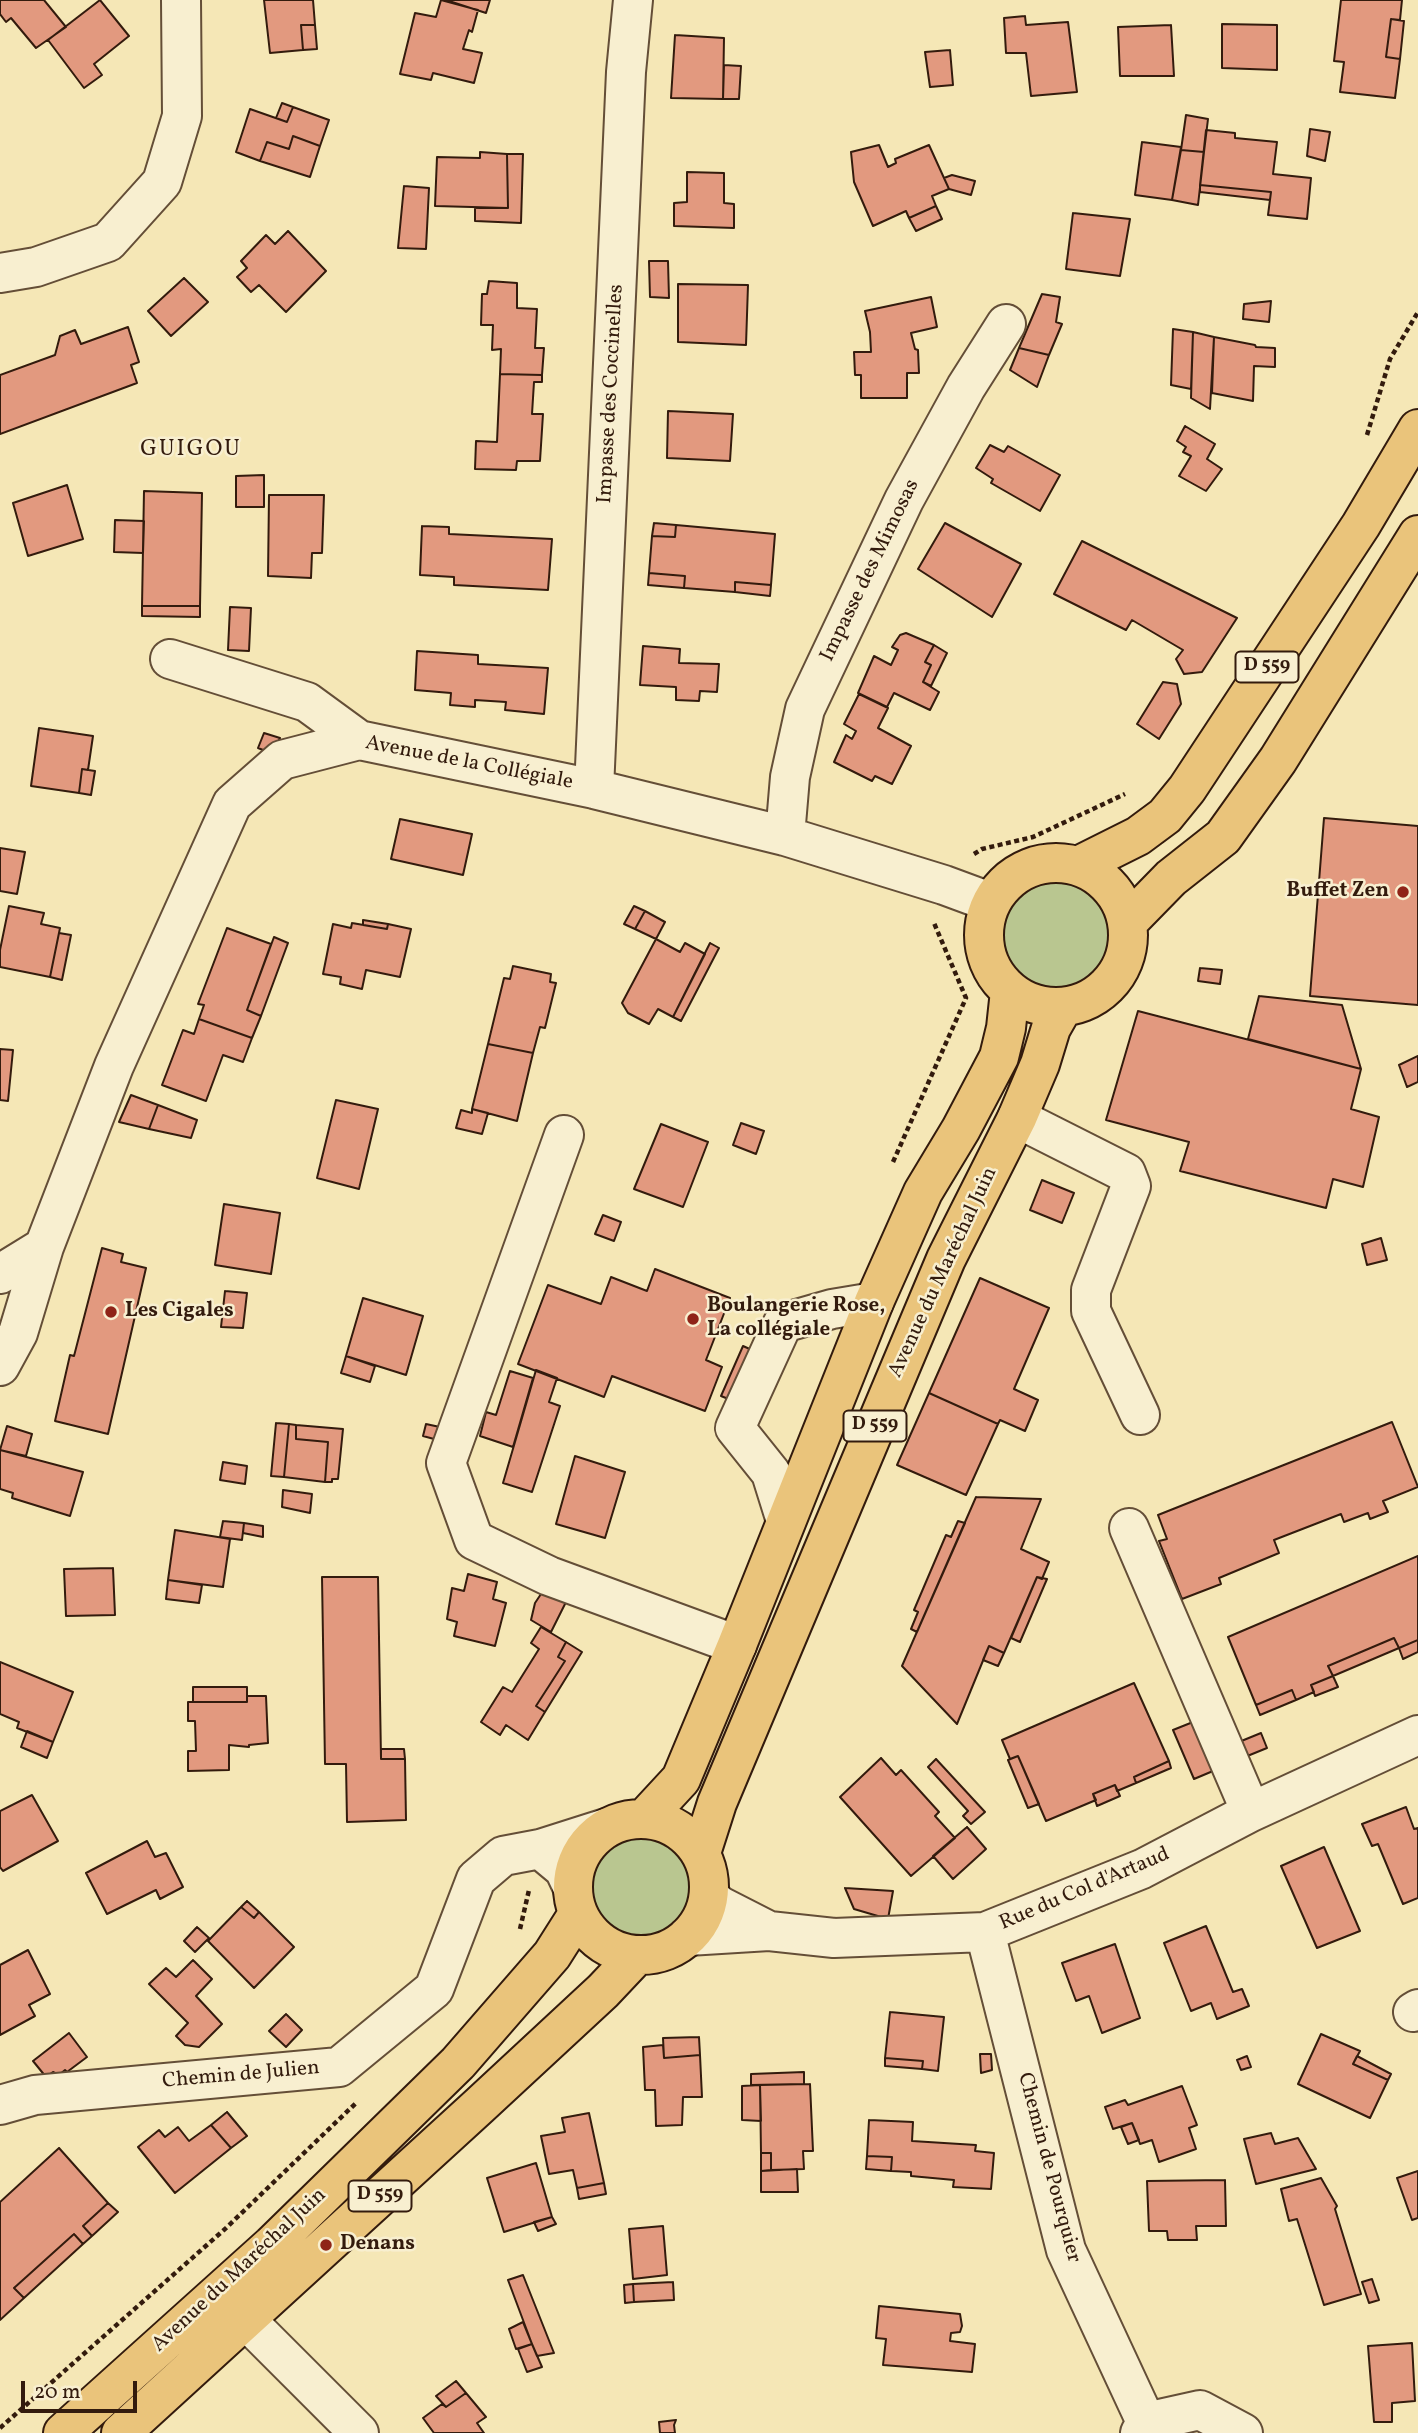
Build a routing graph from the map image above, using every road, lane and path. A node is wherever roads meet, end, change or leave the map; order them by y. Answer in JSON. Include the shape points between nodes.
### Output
{"nodes":[{"id":1,"x":181,"y":0,"type":"edge"},
{"id":2,"x":633,"y":0,"type":"edge"},
{"id":3,"x":0,"y":273,"type":"edge"},
{"id":4,"x":1418,"y":312,"type":"edge"},
{"id":5,"x":1006,"y":324,"type":"dead end"},
{"id":6,"x":1418,"y":429,"type":"edge"},
{"id":7,"x":1366,"y":438,"type":"dead end"},
{"id":8,"x":1418,"y":535,"type":"edge"},
{"id":9,"x":170,"y":659,"type":"dead end"},
{"id":10,"x":359,"y":740,"type":"junction"},
{"id":11,"x":594,"y":789,"type":"junction"},
{"id":12,"x":1134,"y":790,"type":"dead end"},
{"id":13,"x":786,"y":836,"type":"junction"},
{"id":14,"x":966,"y":859,"type":"dead end"},
{"id":15,"x":1078,"y":866,"type":"junction"},
{"id":16,"x":990,"y":902,"type":"junction"},
{"id":17,"x":1128,"y":922,"type":"junction"},
{"id":18,"x":1010,"y":991,"type":"junction"},
{"id":19,"x":1063,"y":1007,"type":"junction"},
{"id":20,"x":1017,"y":1118,"type":"junction"},
{"id":21,"x":564,"y":1135,"type":"dead end"},
{"id":22,"x":44,"y":1247,"type":"junction"},
{"id":23,"x":0,"y":1274,"type":"edge"},
{"id":24,"x":874,"y":1302,"type":"junction"},
{"id":25,"x":0,"y":1366,"type":"edge"},
{"id":26,"x":1140,"y":1415,"type":"dead end"},
{"id":27,"x":786,"y":1521,"type":"junction"},
{"id":28,"x":1129,"y":1528,"type":"dead end"},
{"id":29,"x":737,"y":1645,"type":"junction"},
{"id":30,"x":1418,"y":1735,"type":"edge"},
{"id":31,"x":1251,"y":1812,"type":"junction"},
{"id":32,"x":644,"y":1819,"type":"junction"},
{"id":33,"x":606,"y":1828,"type":"junction"},
{"id":34,"x":540,"y":1849,"type":"junction"},
{"id":35,"x":701,"y":1853,"type":"junction"},
{"id":36,"x":530,"y":1885,"type":"dead end"},
{"id":37,"x":709,"y":1897,"type":"junction"},
{"id":38,"x":575,"y":1900,"type":"junction"},
{"id":39,"x":769,"y":1931,"type":"junction"},
{"id":40,"x":985,"y":1932,"type":"junction"},
{"id":41,"x":688,"y":1936,"type":"junction"},
{"id":42,"x":513,"y":1939,"type":"dead end"},
{"id":43,"x":636,"y":1956,"type":"junction"},
{"id":44,"x":364,"y":2095,"type":"dead end"},
{"id":45,"x":0,"y":2105,"type":"edge"},
{"id":46,"x":245,"y":2319,"type":"junction"},
{"id":47,"x":1143,"y":2427,"type":"edge"},
{"id":48,"x":0,"y":2428,"type":"edge"},
{"id":49,"x":63,"y":2433,"type":"edge"},
{"id":50,"x":121,"y":2433,"type":"edge"},
{"id":51,"x":359,"y":2433,"type":"edge"},
{"id":52,"x":1243,"y":2433,"type":"edge"}],
"edges":[{"from":1,"to":3,"type":"street","via":[[182,116],[162,182],[108,242],[36,267]]},
{"from":2,"to":11,"type":"street","name":"Impasse des Coccinelles","via":[[625,86]]},
{"from":4,"to":7,"type":"path","via":[[1390,359]]},
{"from":5,"to":13,"type":"street","name":"Impasse des Mimosas","via":[[904,500],[805,709],[790,778]]},
{"from":6,"to":15,"type":"main road","number":"D 559","via":[[1361,525],[1187,789],[1165,816],[1138,836]]},
{"from":8,"to":17,"type":"main road","number":"D 559","via":[[1278,760],[1223,837],[1171,878]]},
{"from":9,"to":10,"type":"street","via":[[307,702]]},
{"from":10,"to":11,"type":"street","name":"Avenue de la Collégiale"},
{"from":10,"to":22,"type":"street","name":"Avenue de la Collégiale","via":[[282,760],[232,804],[114,1066]]},
{"from":11,"to":13,"type":"street","name":"Avenue de la Collégiale"},
{"from":12,"to":14,"type":"path","via":[[1032,837],[982,849]]},
{"from":13,"to":16,"type":"street","name":"Avenue de la Collégiale"},
{"from":15,"to":16,"type":"main road","via":[[1053,862],[1027,868],[1006,881]]},
{"from":15,"to":17,"type":"main road","via":[[1111,887]]},
{"from":16,"to":18,"type":"main road","via":[[984,920],[987,960]]},
{"from":17,"to":19,"type":"main road","via":[[1128,945],[1120,968],[1106,987]]},
{"from":18,"to":19,"type":"main road","via":[[1026,1001]]},
{"from":18,"to":24,"type":"main road","number":"D 559","via":[[999,1057],[923,1192]]},
{"from":19,"to":20,"type":"main road","name":"Avenue du Maréchal Juin","number":"D 559"},
{"from":20,"to":26,"type":"street","via":[[1126,1173],[1131,1186],[1091,1290],[1091,1311]]},
{"from":20,"to":35,"type":"main road","name":"Avenue du Maréchal Juin","number":"D 559","via":[[946,1259],[717,1803]]},
{"from":21,"to":29,"type":"street","via":[[446,1463],[474,1541],[549,1576]]},
{"from":22,"to":23,"type":"street"},
{"from":22,"to":25,"type":"street","name":"Avenue de la Collégiale","via":[[18,1333]]},
{"from":24,"to":27,"type":"main road","number":"D 559"},
{"from":24,"to":27,"type":"street","via":[[783,1323],[735,1428],[771,1474]]},
{"from":27,"to":29,"type":"main road","number":"D 559"},
{"from":28,"to":31,"type":"street"},
{"from":29,"to":32,"type":"main road","number":"D 559","via":[[681,1779]]},
{"from":30,"to":31,"type":"street","name":"Rue du Col d'Artaud"},
{"from":31,"to":40,"type":"street","name":"Rue du Col d'Artaud","via":[[1142,1869]]},
{"from":32,"to":33,"type":"main road"},
{"from":32,"to":35,"type":"main road","via":[[677,1828]]},
{"from":33,"to":34,"type":"street","name":"Chemin de Julien"},
{"from":33,"to":38,"type":"main road","via":[[579,1858]]},
{"from":34,"to":38,"type":"street","via":[[564,1869]]},
{"from":34,"to":45,"type":"street","name":"Chemin de Julien","via":[[503,1856],[476,1879],[434,1989],[339,2067],[36,2095]]},
{"from":35,"to":37,"type":"main road","via":[[708,1871]]},
{"from":36,"to":42,"type":"path","via":[[520,1929]]},
{"from":37,"to":39,"type":"street","name":"Rue du Col d'Artaud"},
{"from":37,"to":41,"type":"main road","via":[[706,1911]]},
{"from":38,"to":43,"type":"main road","via":[[587,1930],[601,1943]]},
{"from":38,"to":49,"type":"main road","name":"Avenue du Maréchal Juin","via":[[552,1955],[458,2063],[272,2245]]},
{"from":39,"to":40,"type":"street","name":"Rue du Col d'Artaud","via":[[834,1938]]},
{"from":39,"to":41,"type":"street","name":"Rue du Col d'Artaud"},
{"from":40,"to":47,"type":"street","name":"Chemin de Pourquier","via":[[1066,2250]]},
{"from":41,"to":43,"type":"main road","via":[[659,1954]]},
{"from":43,"to":46,"type":"main road","name":"Avenue du Maréchal Juin","number":"D 559","via":[[594,2000]]},
{"from":44,"to":48,"type":"path","via":[[225,2229]]},
{"from":46,"to":50,"type":"main road","name":"Avenue du Maréchal Juin","number":"D 559"},
{"from":46,"to":51,"type":"street"},
{"from":47,"to":52,"type":"street","via":[[1200,2410]]}]}
